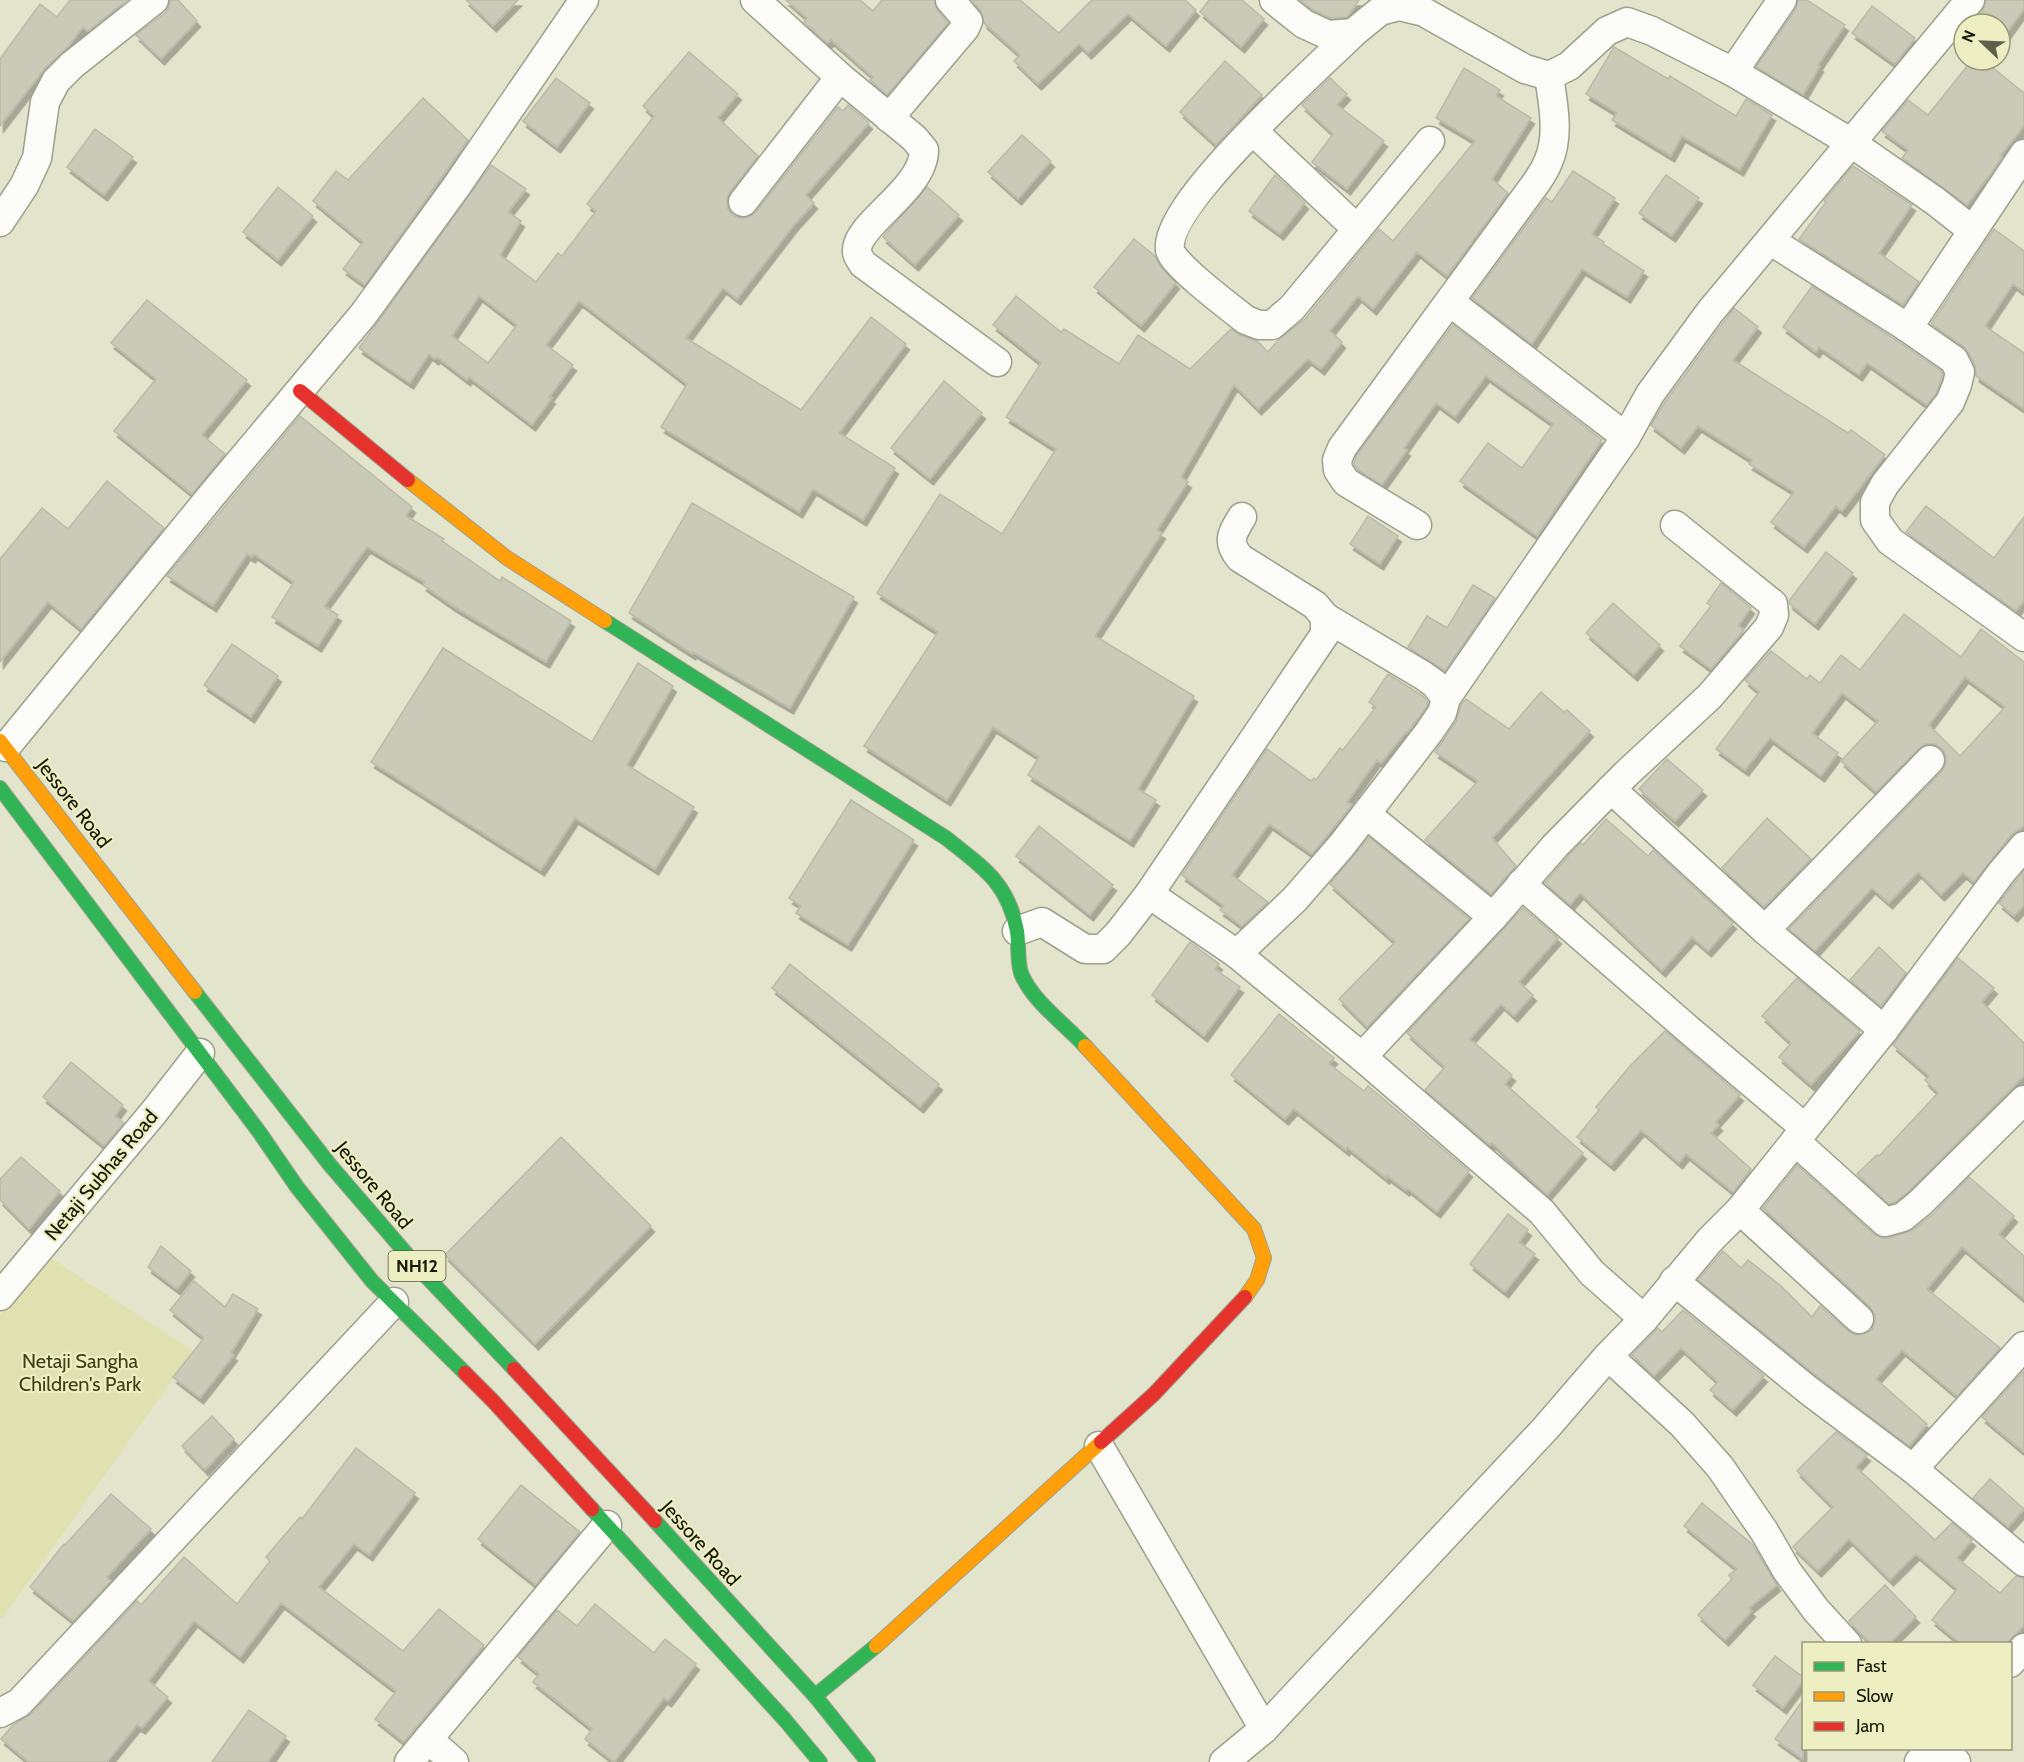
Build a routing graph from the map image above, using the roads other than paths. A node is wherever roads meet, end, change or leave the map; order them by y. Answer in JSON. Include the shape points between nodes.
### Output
{"nodes":[{"id":1,"x":154,"y":0,"type":"edge"},
{"id":2,"x":584,"y":0,"type":"edge"},
{"id":3,"x":755,"y":0,"type":"edge"},
{"id":4,"x":950,"y":0,"type":"edge"},
{"id":5,"x":1274,"y":0,"type":"edge"},
{"id":6,"x":1782,"y":0,"type":"edge"},
{"id":7,"x":1970,"y":0,"type":"edge"},
{"id":8,"x":1353,"y":33,"type":"junction"},
{"id":9,"x":1733,"y":72,"type":"junction"},
{"id":10,"x":1548,"y":76,"type":"junction"},
{"id":11,"x":840,"y":77,"type":"junction"},
{"id":12,"x":890,"y":118,"type":"junction"},
{"id":13,"x":1253,"y":131,"type":"junction"},
{"id":14,"x":1430,"y":141,"type":"dead end"},
{"id":15,"x":1850,"y":142,"type":"junction"},
{"id":16,"x":2024,"y":154,"type":"edge"},
{"id":17,"x":743,"y":202,"type":"dead end"},
{"id":18,"x":0,"y":222,"type":"edge"},
{"id":19,"x":1357,"y":229,"type":"junction"},
{"id":20,"x":1972,"y":230,"type":"junction"},
{"id":21,"x":1771,"y":241,"type":"junction"},
{"id":22,"x":1450,"y":302,"type":"junction"},
{"id":23,"x":1908,"y":328,"type":"junction"},
{"id":24,"x":997,"y":362,"type":"dead end"},
{"id":25,"x":300,"y":391,"type":"junction"},
{"id":26,"x":1626,"y":437,"type":"junction"},
{"id":27,"x":1242,"y":517,"type":"dead end"},
{"id":28,"x":1417,"y":525,"type":"dead end"},
{"id":29,"x":1675,"y":525,"type":"dead end"},
{"id":30,"x":1325,"y":617,"type":"junction"},
{"id":31,"x":2024,"y":637,"type":"edge"},
{"id":32,"x":1446,"y":698,"type":"junction"},
{"id":33,"x":3,"y":744,"type":"edge"},
{"id":34,"x":1930,"y":760,"type":"dead end"},
{"id":35,"x":0,"y":788,"type":"edge"},
{"id":36,"x":1611,"y":789,"type":"junction"},
{"id":37,"x":1366,"y":814,"type":"junction"},
{"id":38,"x":2024,"y":846,"type":"edge"},
{"id":39,"x":1521,"y":884,"type":"junction"},
{"id":40,"x":1149,"y":894,"type":"junction"},
{"id":41,"x":1493,"y":916,"type":"junction"},
{"id":42,"x":1765,"y":930,"type":"junction"},
{"id":43,"x":1017,"y":931,"type":"junction"},
{"id":44,"x":1237,"y":954,"type":"junction"},
{"id":45,"x":1884,"y":1030,"type":"junction"},
{"id":46,"x":200,"y":1053,"type":"junction"},
{"id":47,"x":1362,"y":1057,"type":"junction"},
{"id":48,"x":2024,"y":1100,"type":"edge"},
{"id":49,"x":1800,"y":1135,"type":"junction"},
{"id":50,"x":1740,"y":1210,"type":"junction"},
{"id":51,"x":1674,"y":1281,"type":"junction"},
{"id":52,"x":0,"y":1296,"type":"edge"},
{"id":53,"x":394,"y":1302,"type":"junction"},
{"id":54,"x":1644,"y":1318,"type":"junction"},
{"id":55,"x":1859,"y":1319,"type":"dead end"},
{"id":56,"x":2024,"y":1346,"type":"edge"},
{"id":57,"x":1608,"y":1356,"type":"junction"},
{"id":58,"x":1098,"y":1446,"type":"junction"},
{"id":59,"x":1913,"y":1469,"type":"junction"},
{"id":60,"x":607,"y":1525,"type":"junction"},
{"id":61,"x":2024,"y":1562,"type":"edge"},
{"id":62,"x":1844,"y":1642,"type":"edge"},
{"id":63,"x":2024,"y":1648,"type":"edge"},
{"id":64,"x":2012,"y":1661,"type":"edge"},
{"id":65,"x":815,"y":1696,"type":"junction"},
{"id":66,"x":0,"y":1713,"type":"edge"},
{"id":67,"x":1264,"y":1729,"type":"junction"},
{"id":68,"x":428,"y":1739,"type":"junction"},
{"id":69,"x":1931,"y":1750,"type":"edge"},
{"id":70,"x":1944,"y":1750,"type":"edge"},
{"id":71,"x":409,"y":1762,"type":"edge"},
{"id":72,"x":454,"y":1762,"type":"edge"},
{"id":73,"x":820,"y":1762,"type":"edge"},
{"id":74,"x":868,"y":1762,"type":"edge"},
{"id":75,"x":1224,"y":1762,"type":"edge"},
{"id":76,"x":1918,"y":1762,"type":"edge"},
{"id":77,"x":1956,"y":1762,"type":"edge"}],
"edges":[{"from":1,"to":18,"type":"street","via":[[56,81],[45,102],[37,158]]},
{"from":2,"to":25,"type":"street","via":[[408,255]]},
{"from":3,"to":11,"type":"street"},
{"from":4,"to":12,"type":"street","via":[[968,21],[965,28]]},
{"from":5,"to":8,"type":"street","via":[[1304,24],[1328,35]]},
{"from":6,"to":9,"type":"street"},
{"from":7,"to":15,"type":"street"},
{"from":8,"to":10,"type":"street","via":[[1380,10],[1399,6],[1424,12],[1525,69]]},
{"from":8,"to":13,"type":"street"},
{"from":9,"to":10,"type":"street","via":[[1627,22],[1607,31],[1569,66]]},
{"from":9,"to":15,"type":"street"},
{"from":10,"to":22,"type":"street","via":[[1554,119],[1549,161]]},
{"from":11,"to":12,"type":"street"},
{"from":11,"to":17,"type":"street"},
{"from":12,"to":24,"type":"street","via":[[924,150],[924,160],[917,176],[864,233],[857,254],[863,264]]},
{"from":13,"to":19,"type":"street"},
{"from":13,"to":19,"type":"street","via":[[1210,175],[1177,221],[1170,252],[1182,267],[1246,320],[1272,325],[1292,308]]},
{"from":14,"to":19,"type":"street"},
{"from":15,"to":20,"type":"street"},
{"from":15,"to":21,"type":"street"},
{"from":16,"to":20,"type":"street"},
{"from":20,"to":23,"type":"street"},
{"from":21,"to":23,"type":"street"},
{"from":21,"to":26,"type":"street","via":[[1677,356]]},
{"from":22,"to":26,"type":"street"},
{"from":22,"to":28,"type":"street","via":[[1337,460],[1346,482]]},
{"from":23,"to":31,"type":"street","via":[[1954,360],[1960,372],[1950,402],[1885,484],[1875,502],[1875,520],[1890,541]]},
{"from":25,"to":33,"type":"street"},
{"from":25,"to":43,"type":"main road","via":[[507,558],[946,838],[991,874],[1009,902]]},
{"from":26,"to":32,"type":"street"},
{"from":27,"to":30,"type":"street","via":[[1231,534],[1233,549],[1240,558],[1315,605]]},
{"from":29,"to":36,"type":"street","via":[[1773,604],[1774,615],[1769,627],[1710,696]]},
{"from":30,"to":32,"type":"street","via":[[1424,676]]},
{"from":30,"to":40,"type":"street","via":[[1325,634],[1310,659]]},
{"from":32,"to":37,"type":"street","via":[[1429,732]]},
{"from":33,"to":65,"type":"main road","name":"Jessore Road","number":"NH12","via":[[330,1165],[423,1273]]},
{"from":34,"to":42,"type":"street"},
{"from":35,"to":46,"type":"main road","number":"NH12"},
{"from":36,"to":39,"type":"street"},
{"from":36,"to":42,"type":"street"},
{"from":37,"to":41,"type":"street"},
{"from":37,"to":44,"type":"street","via":[[1295,899]]},
{"from":38,"to":45,"type":"street"},
{"from":39,"to":41,"type":"street"},
{"from":39,"to":49,"type":"street","via":[[1689,1030]]},
{"from":40,"to":43,"type":"street","via":[[1103,949],[1085,949],[1042,922]]},
{"from":40,"to":44,"type":"street"},
{"from":41,"to":47,"type":"street"},
{"from":42,"to":45,"type":"street"},
{"from":43,"to":58,"type":"main road","via":[[1021,972],[1040,1002],[1068,1027],[1254,1229],[1264,1258],[1257,1280],[1243,1299],[1154,1394]]},
{"from":44,"to":47,"type":"street"},
{"from":45,"to":49,"type":"street"},
{"from":46,"to":52,"type":"street","name":"Netaji Subhas Road"},
{"from":46,"to":53,"type":"main road","number":"NH12","via":[[297,1187],[372,1281]]},
{"from":47,"to":54,"type":"street","via":[[1542,1212],[1592,1273]]},
{"from":48,"to":49,"type":"street","via":[[1920,1203],[1903,1217],[1885,1222]]},
{"from":49,"to":50,"type":"street"},
{"from":50,"to":51,"type":"street"},
{"from":50,"to":55,"type":"street"},
{"from":51,"to":54,"type":"street"},
{"from":51,"to":59,"type":"street"},
{"from":53,"to":60,"type":"main road","number":"NH12","via":[[494,1401]]},
{"from":53,"to":66,"type":"street","via":[[19,1703]]},
{"from":54,"to":57,"type":"street"},
{"from":56,"to":59,"type":"street"},
{"from":57,"to":62,"type":"street","via":[[1682,1424],[1720,1467],[1787,1571]]},
{"from":57,"to":67,"type":"street","via":[[1545,1429]]},
{"from":58,"to":65,"type":"main road","via":[[856,1664]]},
{"from":58,"to":67,"type":"street"},
{"from":59,"to":61,"type":"street"},
{"from":60,"to":68,"type":"street"},
{"from":60,"to":73,"type":"main road","number":"NH12"},
{"from":63,"to":64,"type":"street"},
{"from":65,"to":74,"type":"main road","name":"Jessore Road","number":"NH12"},
{"from":67,"to":75,"type":"street"},
{"from":68,"to":71,"type":"street"},
{"from":68,"to":72,"type":"street"},
{"from":69,"to":76,"type":"street"},
{"from":70,"to":77,"type":"street"}]}
